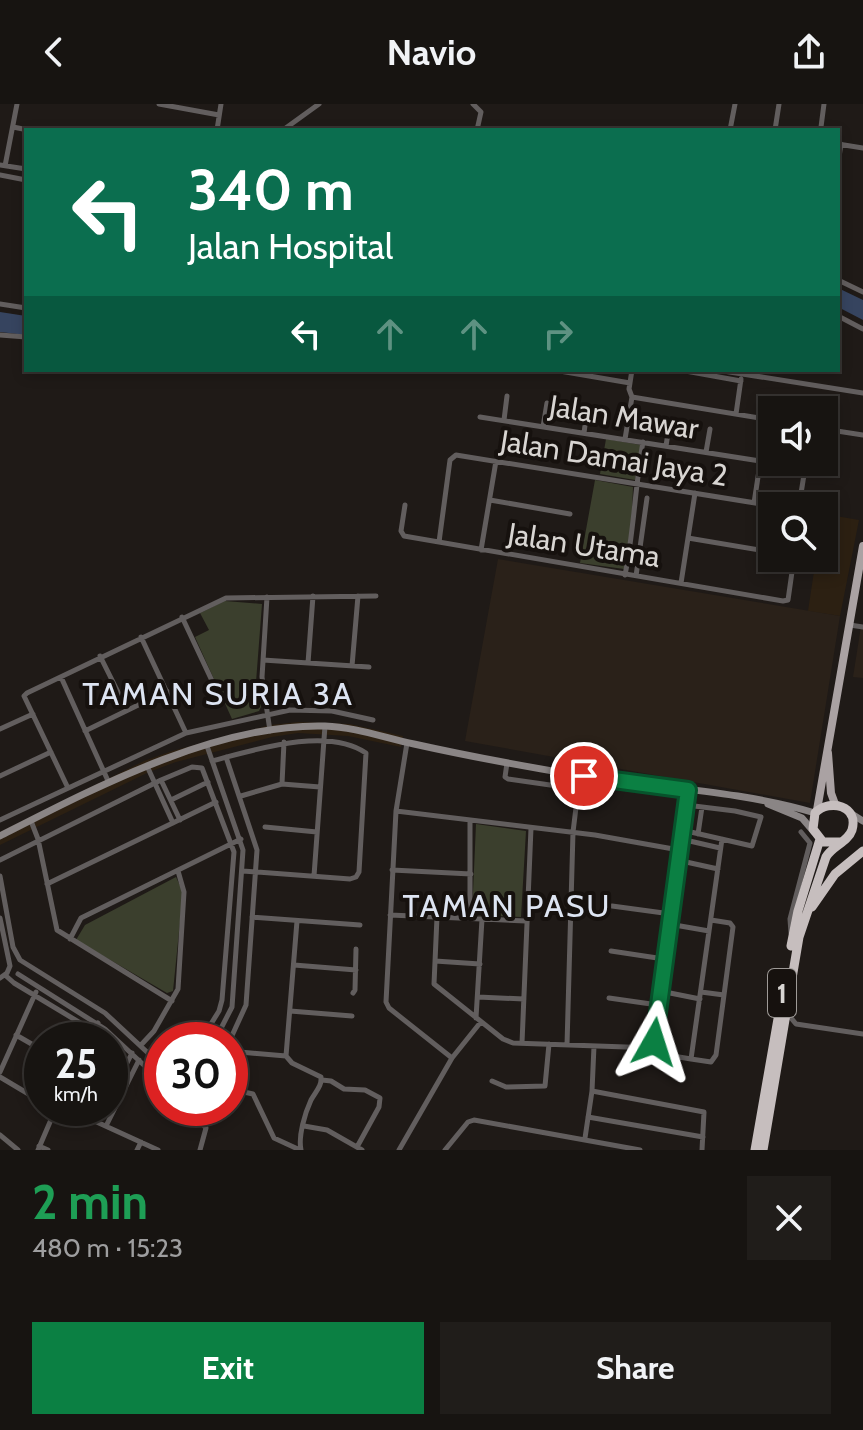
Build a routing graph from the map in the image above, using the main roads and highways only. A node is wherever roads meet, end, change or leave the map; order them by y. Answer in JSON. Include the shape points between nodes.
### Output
{"nodes":[{"id":1,"x":863,"y":546,"type":"edge"},
{"id":2,"x":828,"y":752,"type":"junction"},
{"id":3,"x":835,"y":804,"type":"junction"},
{"id":4,"x":816,"y":812,"type":"junction"},
{"id":5,"x":817,"y":837,"type":"junction"},
{"id":6,"x":840,"y":842,"type":"junction"},
{"id":7,"x":863,"y":851,"type":"edge"},
{"id":8,"x":803,"y":923,"type":"junction"},
{"id":9,"x":755,"y":1150,"type":"edge"},
{"id":10,"x":763,"y":1150,"type":"edge"}],
"edges":[{"from":1,"to":2,"type":"main road","number":"1"},
{"from":2,"to":3,"type":"main road","number":"1"},
{"from":2,"to":4,"type":"main road","number":"1"},
{"from":3,"to":4,"type":"highway"},
{"from":3,"to":6,"type":"highway","number":"1","via":[[849,812],[852,821],[852,830]]},
{"from":4,"to":5,"type":"highway","number":"1","via":[[812,823]]},
{"from":5,"to":6,"type":"highway"},
{"from":5,"to":9,"type":"highway","number":"1","via":[[792,938]]},
{"from":6,"to":8,"type":"highway","number":"1","via":[[826,857]]},
{"from":7,"to":8,"type":"highway","via":[[835,874]]},
{"from":8,"to":10,"type":"highway","number":"1"}]}
